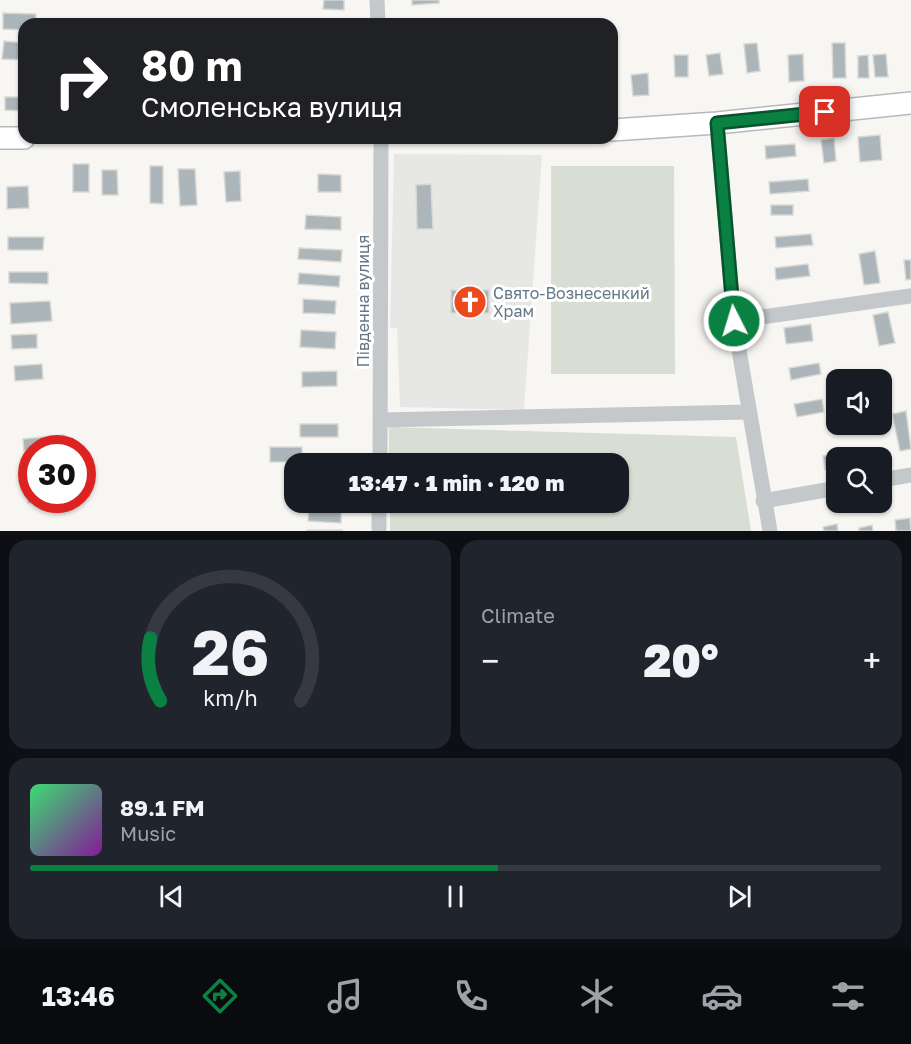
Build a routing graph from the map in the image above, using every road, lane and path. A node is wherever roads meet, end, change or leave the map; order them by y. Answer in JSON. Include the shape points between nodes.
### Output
{"nodes":[{"id":1,"x":377,"y":0,"type":"edge"},
{"id":2,"x":378,"y":18,"type":"edge"},
{"id":3,"x":911,"y":103,"type":"edge"},
{"id":4,"x":717,"y":123,"type":"junction"},
{"id":5,"x":618,"y":130,"type":"edge"},
{"id":6,"x":0,"y":138,"type":"edge"},
{"id":7,"x":18,"y":138,"type":"edge"},
{"id":8,"x":381,"y":144,"type":"edge"},
{"id":9,"x":910,"y":296,"type":"edge"},
{"id":10,"x":734,"y":321,"type":"junction"},
{"id":11,"x":747,"y":412,"type":"junction"},
{"id":12,"x":381,"y":420,"type":"junction"},
{"id":13,"x":380,"y":453,"type":"edge"},
{"id":14,"x":911,"y":475,"type":"edge"},
{"id":15,"x":892,"y":478,"type":"edge"},
{"id":16,"x":826,"y":490,"type":"edge"},
{"id":17,"x":763,"y":501,"type":"junction"},
{"id":18,"x":379,"y":513,"type":"edge"},
{"id":19,"x":379,"y":531,"type":"edge"},
{"id":20,"x":770,"y":531,"type":"edge"}],
"edges":[{"from":1,"to":2,"type":"street"},
{"from":3,"to":4,"type":"street"},
{"from":4,"to":5,"type":"street"},
{"from":4,"to":10,"type":"street"},
{"from":6,"to":7,"type":"street"},
{"from":8,"to":12,"type":"street","name":"Південна вулиця"},
{"from":9,"to":10,"type":"street"},
{"from":10,"to":11,"type":"street"},
{"from":11,"to":12,"type":"street"},
{"from":11,"to":17,"type":"street"},
{"from":12,"to":13,"type":"street","name":"Південна вулиця"},
{"from":14,"to":15,"type":"street"},
{"from":16,"to":17,"type":"street"},
{"from":17,"to":20,"type":"street"},
{"from":18,"to":19,"type":"street"}]}
